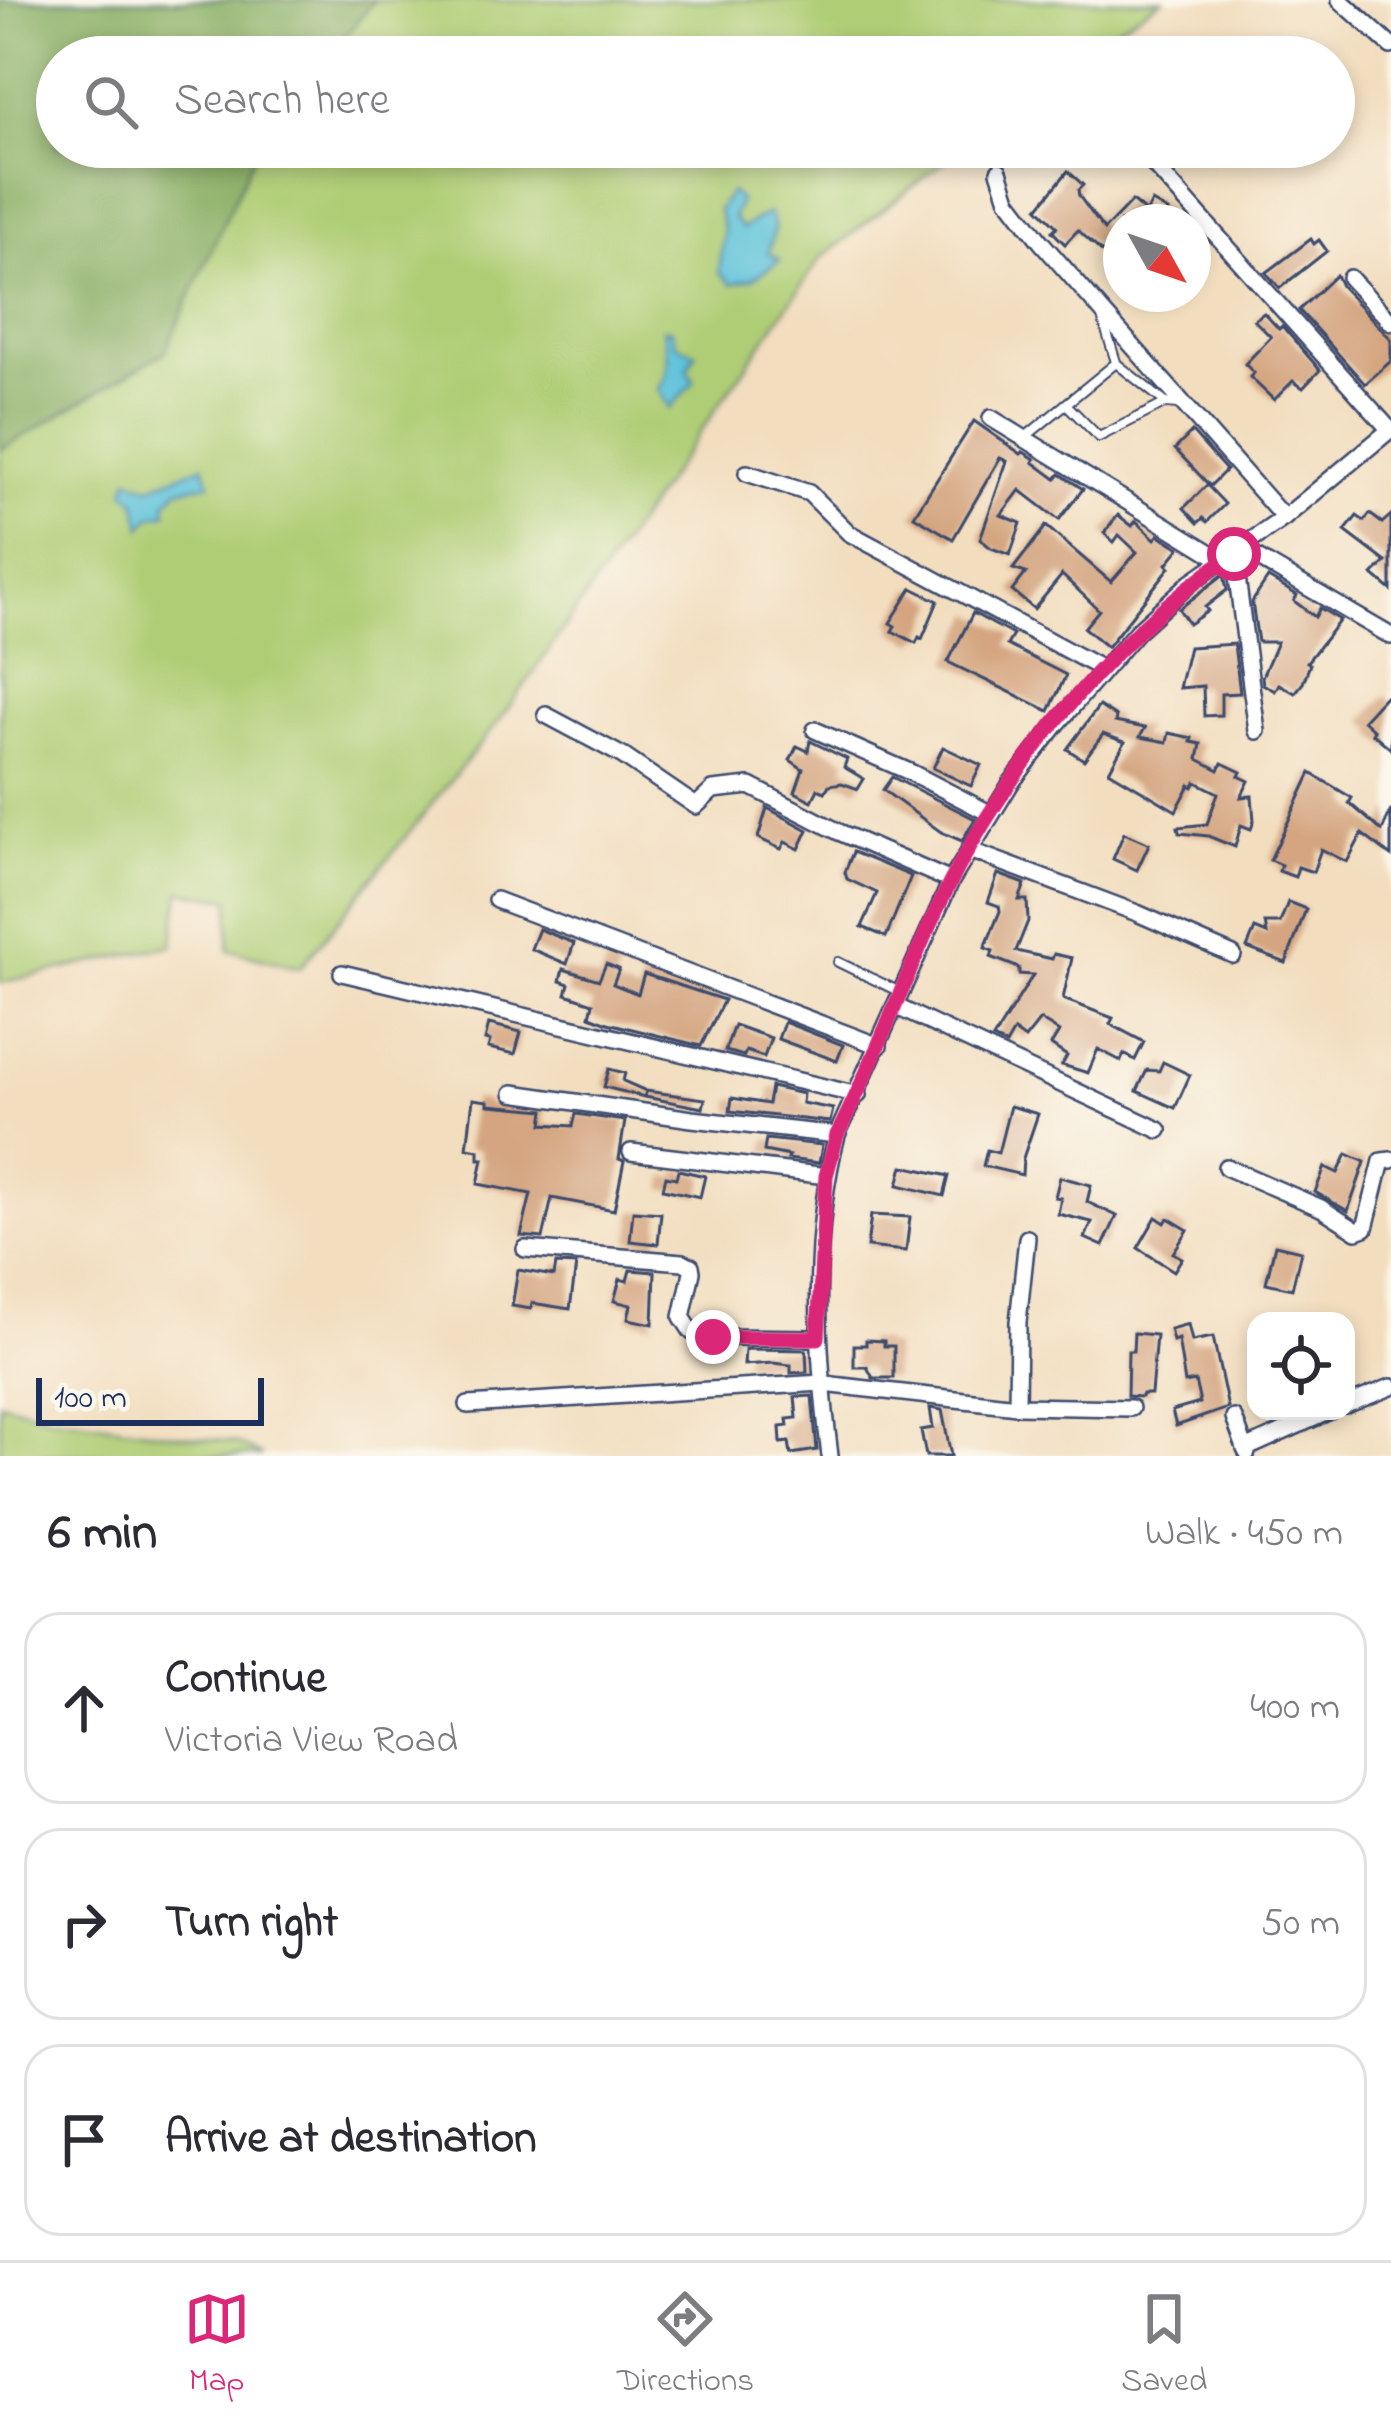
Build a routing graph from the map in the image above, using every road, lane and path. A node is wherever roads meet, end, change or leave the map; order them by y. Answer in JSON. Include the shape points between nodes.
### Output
{"nodes":[{"id":1,"x":1340,"y":0,"type":"edge"},
{"id":2,"x":1391,"y":46,"type":"edge"},
{"id":3,"x":1157,"y":168,"type":"edge"},
{"id":4,"x":999,"y":171,"type":"dead end"},
{"id":5,"x":1350,"y":278,"type":"dead end"},
{"id":6,"x":1101,"y":313,"type":"junction"},
{"id":7,"x":1391,"y":322,"type":"edge"},
{"id":8,"x":1117,"y":363,"type":"junction"},
{"id":9,"x":1166,"y":403,"type":"junction"},
{"id":10,"x":1066,"y":404,"type":"junction"},
{"id":11,"x":1186,"y":404,"type":"junction"},
{"id":12,"x":991,"y":418,"type":"dead end"},
{"id":13,"x":1390,"y":429,"type":"edge"},
{"id":14,"x":1023,"y":439,"type":"junction"},
{"id":15,"x":747,"y":473,"type":"dead end"},
{"id":16,"x":1284,"y":518,"type":"junction"},
{"id":17,"x":1233,"y":554,"type":"junction"},
{"id":18,"x":1391,"y":635,"type":"edge"},
{"id":19,"x":1102,"y":669,"type":"junction"},
{"id":20,"x":546,"y":715,"type":"dead end"},
{"id":21,"x":815,"y":730,"type":"dead end"},
{"id":22,"x":1257,"y":731,"type":"dead end"},
{"id":23,"x":991,"y":814,"type":"junction"},
{"id":24,"x":969,"y":850,"type":"junction"},
{"id":25,"x":951,"y":881,"type":"junction"},
{"id":26,"x":496,"y":900,"type":"dead end"},
{"id":27,"x":1233,"y":955,"type":"dead end"},
{"id":28,"x":838,"y":962,"type":"dead end"},
{"id":29,"x":342,"y":973,"type":"dead end"},
{"id":30,"x":900,"y":1000,"type":"junction"},
{"id":31,"x":879,"y":1046,"type":"junction"},
{"id":32,"x":513,"y":1093,"type":"dead end"},
{"id":33,"x":858,"y":1095,"type":"junction"},
{"id":34,"x":1159,"y":1130,"type":"dead end"},
{"id":35,"x":837,"y":1135,"type":"junction"},
{"id":36,"x":632,"y":1152,"type":"dead end"},
{"id":37,"x":1391,"y":1160,"type":"edge"},
{"id":38,"x":1226,"y":1167,"type":"dead end"},
{"id":39,"x":826,"y":1176,"type":"junction"},
{"id":40,"x":1028,"y":1238,"type":"dead end"},
{"id":41,"x":525,"y":1249,"type":"dead end"},
{"id":42,"x":818,"y":1338,"type":"junction"},
{"id":43,"x":823,"y":1383,"type":"junction"},
{"id":44,"x":1391,"y":1387,"type":"edge"},
{"id":45,"x":1355,"y":1401,"type":"edge"},
{"id":46,"x":468,"y":1405,"type":"dead end"},
{"id":47,"x":1017,"y":1406,"type":"junction"},
{"id":48,"x":1131,"y":1408,"type":"dead end"},
{"id":49,"x":1234,"y":1418,"type":"dead end"},
{"id":50,"x":1312,"y":1420,"type":"edge"},
{"id":51,"x":1247,"y":1452,"type":"edge"},
{"id":52,"x":830,"y":1456,"type":"edge"}],
"edges":[{"from":1,"to":2,"type":"street"},
{"from":3,"to":13,"type":"street"},
{"from":4,"to":6,"type":"street","via":[[1008,199]]},
{"from":5,"to":7,"type":"street"},
{"from":6,"to":8,"type":"lane"},
{"from":6,"to":11,"type":"street"},
{"from":8,"to":9,"type":"lane"},
{"from":8,"to":10,"type":"lane"},
{"from":9,"to":10,"type":"lane","via":[[1099,436]]},
{"from":9,"to":11,"type":"lane"},
{"from":10,"to":14,"type":"lane"},
{"from":11,"to":16,"type":"street"},
{"from":12,"to":14,"type":"street"},
{"from":13,"to":16,"type":"street"},
{"from":14,"to":17,"type":"street"},
{"from":15,"to":19,"type":"street","via":[[809,494],[849,533]]},
{"from":16,"to":17,"type":"street"},
{"from":17,"to":18,"type":"street"},
{"from":17,"to":19,"type":"street","via":[[1178,594]]},
{"from":17,"to":22,"type":"street"},
{"from":19,"to":23,"type":"street"},
{"from":20,"to":25,"type":"street","via":[[697,806],[712,790],[750,786]]},
{"from":21,"to":23,"type":"street"},
{"from":23,"to":24,"type":"street"},
{"from":24,"to":25,"type":"street"},
{"from":24,"to":27,"type":"street"},
{"from":25,"to":30,"type":"street"},
{"from":26,"to":31,"type":"street"},
{"from":28,"to":30,"type":"lane"},
{"from":29,"to":33,"type":"street"},
{"from":30,"to":31,"type":"street"},
{"from":30,"to":34,"type":"street"},
{"from":31,"to":33,"type":"street"},
{"from":32,"to":35,"type":"street"},
{"from":33,"to":35,"type":"street"},
{"from":35,"to":39,"type":"street"},
{"from":36,"to":39,"type":"street"},
{"from":37,"to":38,"type":"street","via":[[1382,1161],[1357,1231]]},
{"from":39,"to":42,"type":"street"},
{"from":40,"to":47,"type":"street"},
{"from":41,"to":42,"type":"street","via":[[688,1264],[682,1317],[692,1333]]},
{"from":42,"to":43,"type":"street"},
{"from":43,"to":46,"type":"street"},
{"from":43,"to":47,"type":"street"},
{"from":43,"to":52,"type":"street"},
{"from":44,"to":45,"type":"street"},
{"from":47,"to":48,"type":"street"},
{"from":49,"to":51,"type":"street"},
{"from":50,"to":51,"type":"street"}]}
